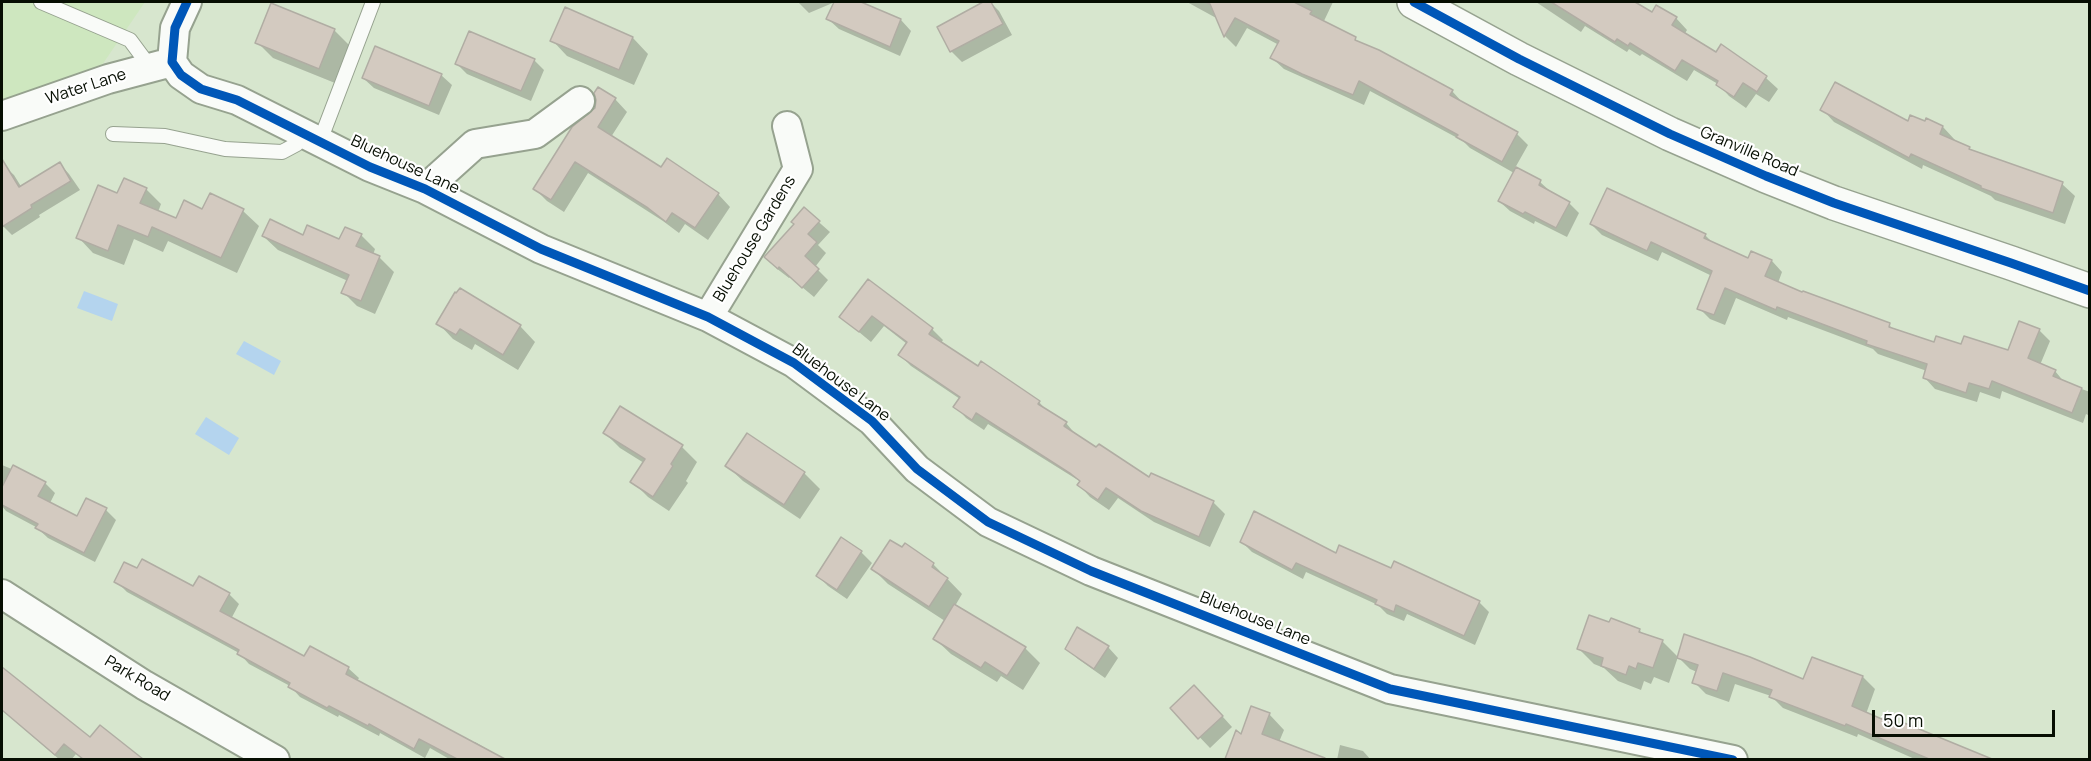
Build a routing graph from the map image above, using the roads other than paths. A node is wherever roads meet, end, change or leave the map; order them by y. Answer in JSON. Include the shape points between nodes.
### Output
{"nodes":[{"id":1,"x":41,"y":2,"type":"edge"},
{"id":2,"x":187,"y":2,"type":"edge"},
{"id":3,"x":373,"y":2,"type":"edge"},
{"id":4,"x":1414,"y":2,"type":"edge"},
{"id":5,"x":161,"y":64,"type":"junction"},
{"id":6,"x":580,"y":101,"type":"dead end"},
{"id":7,"x":2,"y":116,"type":"edge"},
{"id":8,"x":786,"y":126,"type":"dead end"},
{"id":9,"x":113,"y":134,"type":"dead end"},
{"id":10,"x":310,"y":136,"type":"junction"},
{"id":11,"x":425,"y":189,"type":"junction"},
{"id":12,"x":2090,"y":291,"type":"edge"},
{"id":13,"x":708,"y":317,"type":"junction"},
{"id":14,"x":2,"y":594,"type":"edge"},
{"id":15,"x":275,"y":759,"type":"edge"},
{"id":16,"x":1733,"y":759,"type":"edge"}],
"edges":[{"from":1,"to":5,"type":"lane","via":[[130,40]]},
{"from":2,"to":5,"type":"street"},
{"from":3,"to":10,"type":"lane"},
{"from":4,"to":12,"type":"street","name":"Granville Road","via":[[1670,134],[1766,176]]},
{"from":5,"to":7,"type":"street","name":"Water Lane"},
{"from":5,"to":10,"type":"street","name":"Bluehouse Lane","via":[[201,89],[237,100]]},
{"from":6,"to":11,"type":"street","via":[[535,134],[475,144]]},
{"from":8,"to":13,"type":"street","name":"Bluehouse Gardens","via":[[798,169]]},
{"from":9,"to":10,"type":"lane","via":[[165,136],[225,148],[282,152]]},
{"from":10,"to":11,"type":"street","name":"Bluehouse Lane","via":[[370,167]]},
{"from":11,"to":13,"type":"street","name":"Bluehouse Lane","via":[[541,249]]},
{"from":13,"to":16,"type":"street","name":"Bluehouse Lane","via":[[794,363],[872,421],[917,469],[988,522],[1091,571],[1390,689]]},
{"from":14,"to":15,"type":"street","name":"Park Road","via":[[144,685]]}]}
